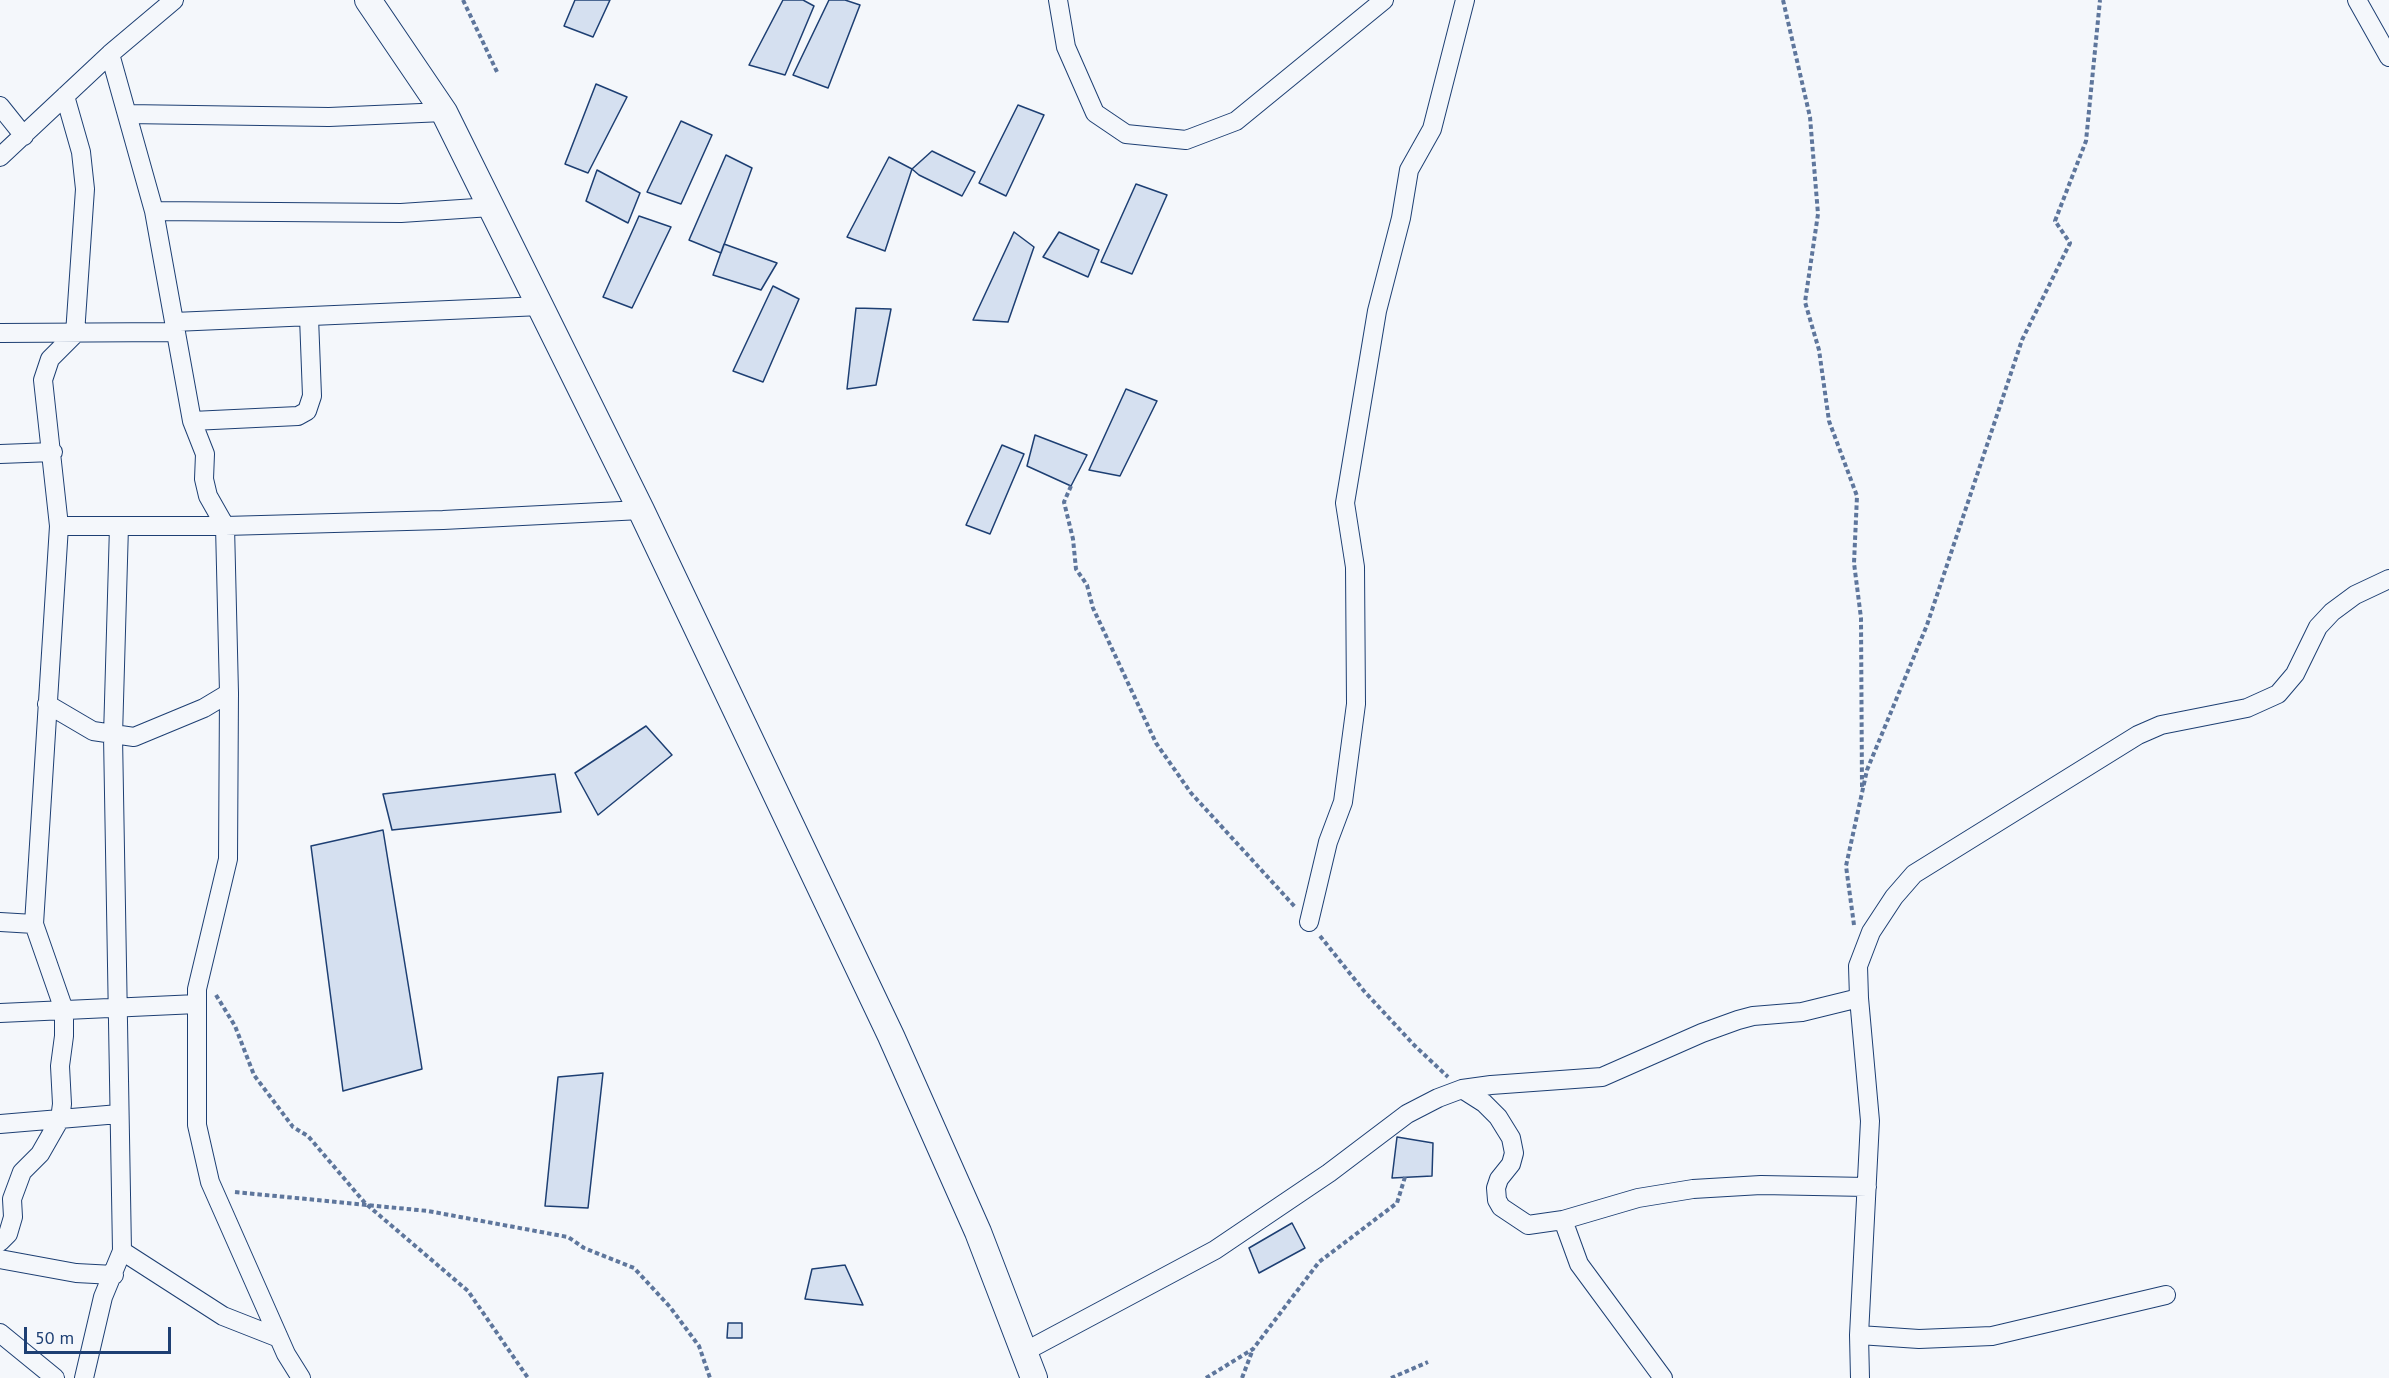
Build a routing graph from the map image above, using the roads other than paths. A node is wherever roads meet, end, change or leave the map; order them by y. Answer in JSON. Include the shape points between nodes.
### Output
{"nodes":[{"id":1,"x":174,"y":0,"type":"edge"},
{"id":2,"x":368,"y":0,"type":"edge"},
{"id":3,"x":1058,"y":0,"type":"edge"},
{"id":4,"x":1384,"y":0,"type":"edge"},
{"id":5,"x":1466,"y":0,"type":"edge"},
{"id":6,"x":2357,"y":0,"type":"edge"},
{"id":7,"x":110,"y":54,"type":"junction"},
{"id":8,"x":2389,"y":57,"type":"edge"},
{"id":9,"x":65,"y":96,"type":"junction"},
{"id":10,"x":0,"y":106,"type":"edge"},
{"id":11,"x":444,"y":112,"type":"junction"},
{"id":12,"x":127,"y":114,"type":"junction"},
{"id":13,"x":24,"y":136,"type":"junction"},
{"id":14,"x":0,"y":157,"type":"edge"},
{"id":15,"x":491,"y":207,"type":"junction"},
{"id":16,"x":154,"y":211,"type":"junction"},
{"id":17,"x":541,"y":306,"type":"junction"},
{"id":18,"x":309,"y":316,"type":"junction"},
{"id":19,"x":175,"y":327,"type":"junction"},
{"id":20,"x":0,"y":333,"type":"edge"},
{"id":21,"x":75,"y":333,"type":"junction"},
{"id":22,"x":192,"y":421,"type":"junction"},
{"id":23,"x":53,"y":452,"type":"junction"},
{"id":24,"x":0,"y":454,"type":"edge"},
{"id":25,"x":641,"y":510,"type":"junction"},
{"id":26,"x":59,"y":526,"type":"junction"},
{"id":27,"x":120,"y":526,"type":"junction"},
{"id":28,"x":225,"y":526,"type":"junction"},
{"id":29,"x":2389,"y":579,"type":"edge"},
{"id":30,"x":229,"y":693,"type":"junction"},
{"id":31,"x":47,"y":704,"type":"junction"},
{"id":32,"x":114,"y":736,"type":"junction"},
{"id":33,"x":0,"y":922,"type":"edge"},
{"id":34,"x":1309,"y":922,"type":"road end"},
{"id":35,"x":34,"y":924,"type":"junction"},
{"id":36,"x":1858,"y":998,"type":"junction"},
{"id":37,"x":196,"y":1004,"type":"junction"},
{"id":38,"x":116,"y":1008,"type":"junction"},
{"id":39,"x":64,"y":1010,"type":"junction"},
{"id":40,"x":0,"y":1013,"type":"edge"},
{"id":41,"x":1462,"y":1089,"type":"junction"},
{"id":42,"x":119,"y":1114,"type":"junction"},
{"id":43,"x":60,"y":1119,"type":"junction"},
{"id":44,"x":0,"y":1124,"type":"edge"},
{"id":45,"x":1868,"y":1187,"type":"junction"},
{"id":46,"x":1563,"y":1220,"type":"junction"},
{"id":47,"x":0,"y":1242,"type":"edge"},
{"id":48,"x":122,"y":1251,"type":"junction"},
{"id":49,"x":0,"y":1259,"type":"edge"},
{"id":50,"x":114,"y":1275,"type":"junction"},
{"id":51,"x":2166,"y":1295,"type":"dead end"},
{"id":52,"x":0,"y":1333,"type":"edge"},
{"id":53,"x":1859,"y":1335,"type":"junction"},
{"id":54,"x":279,"y":1338,"type":"junction"},
{"id":55,"x":1024,"y":1352,"type":"junction"},
{"id":56,"x":55,"y":1378,"type":"edge"},
{"id":57,"x":84,"y":1378,"type":"edge"},
{"id":58,"x":301,"y":1378,"type":"edge"},
{"id":59,"x":1034,"y":1378,"type":"edge"},
{"id":60,"x":1663,"y":1378,"type":"edge"},
{"id":61,"x":1860,"y":1378,"type":"edge"}],
"edges":[{"from":1,"to":7,"type":"street"},
{"from":2,"to":11,"type":"main road"},
{"from":3,"to":4,"type":"street","via":[[1066,47],[1095,113],[1126,134],[1186,140],[1236,121]]},
{"from":5,"to":34,"type":"street","via":[[1432,129],[1409,170],[1401,219],[1377,311],[1345,503],[1355,567],[1356,704],[1343,802],[1328,843]]},
{"from":6,"to":8,"type":"street"},
{"from":7,"to":9,"type":"street"},
{"from":7,"to":12,"type":"street"},
{"from":9,"to":13,"type":"street"},
{"from":9,"to":21,"type":"street","via":[[81,152],[85,189]]},
{"from":10,"to":13,"type":"street"},
{"from":11,"to":12,"type":"street","via":[[329,117]]},
{"from":11,"to":15,"type":"main road"},
{"from":12,"to":16,"type":"street"},
{"from":13,"to":14,"type":"street"},
{"from":15,"to":16,"type":"street","via":[[401,213]]},
{"from":15,"to":17,"type":"main road"},
{"from":16,"to":19,"type":"street"},
{"from":17,"to":18,"type":"street"},
{"from":17,"to":25,"type":"main road"},
{"from":18,"to":19,"type":"street"},
{"from":18,"to":22,"type":"street","via":[[312,396],[306,411],[298,416]]},
{"from":19,"to":21,"type":"street"},
{"from":19,"to":22,"type":"street"},
{"from":20,"to":21,"type":"street"},
{"from":21,"to":23,"type":"street","via":[[45,369],[43,380]]},
{"from":22,"to":28,"type":"street","via":[[205,454],[208,496]]},
{"from":23,"to":24,"type":"street"},
{"from":23,"to":26,"type":"street"},
{"from":25,"to":28,"type":"street"},
{"from":25,"to":55,"type":"main road","via":[[891,1036],[978,1232]]},
{"from":26,"to":27,"type":"street"},
{"from":26,"to":31,"type":"street"},
{"from":27,"to":28,"type":"street"},
{"from":27,"to":32,"type":"street"},
{"from":28,"to":30,"type":"street"},
{"from":29,"to":36,"type":"street","via":[[2355,595],[2332,612],[2318,627],[2295,674],[2278,694],[2247,708],[2161,725],[2138,735],[1914,874],[1871,932],[1858,966]]},
{"from":30,"to":32,"type":"street","via":[[204,708],[134,737]]},
{"from":30,"to":37,"type":"street","via":[[228,859]]},
{"from":31,"to":32,"type":"street","via":[[93,731]]},
{"from":31,"to":35,"type":"street"},
{"from":32,"to":38,"type":"street"},
{"from":33,"to":35,"type":"street"},
{"from":35,"to":39,"type":"street"},
{"from":36,"to":41,"type":"street","via":[[1802,1012],[1738,1020],[1701,1032],[1602,1077]]},
{"from":36,"to":45,"type":"street","via":[[1870,1121]]},
{"from":37,"to":38,"type":"street"},
{"from":37,"to":54,"type":"street","via":[[197,1125],[214,1191]]},
{"from":38,"to":39,"type":"street"},
{"from":38,"to":42,"type":"street"},
{"from":39,"to":40,"type":"street"},
{"from":39,"to":43,"type":"street"},
{"from":41,"to":46,"type":"street","via":[[1484,1103],[1511,1138],[1514,1154],[1496,1188],[1501,1207],[1528,1225]]},
{"from":41,"to":55,"type":"street","via":[[1407,1114],[1329,1173],[1215,1250]]},
{"from":42,"to":43,"type":"street"},
{"from":42,"to":48,"type":"street"},
{"from":43,"to":44,"type":"street"},
{"from":43,"to":47,"type":"street","via":[[40,1154],[22,1172],[12,1199],[13,1217],[8,1234]]},
{"from":45,"to":46,"type":"street","via":[[1761,1185],[1693,1190],[1638,1198]]},
{"from":45,"to":53,"type":"street"},
{"from":46,"to":60,"type":"street","via":[[1579,1264]]},
{"from":48,"to":50,"type":"street"},
{"from":48,"to":54,"type":"street","via":[[223,1317]]},
{"from":49,"to":50,"type":"street","via":[[76,1273]]},
{"from":50,"to":57,"type":"street","via":[[103,1297]]},
{"from":51,"to":53,"type":"street","via":[[1992,1336],[1919,1339]]},
{"from":52,"to":56,"type":"street"},
{"from":53,"to":61,"type":"street"},
{"from":54,"to":58,"type":"street"},
{"from":55,"to":59,"type":"main road"}]}
